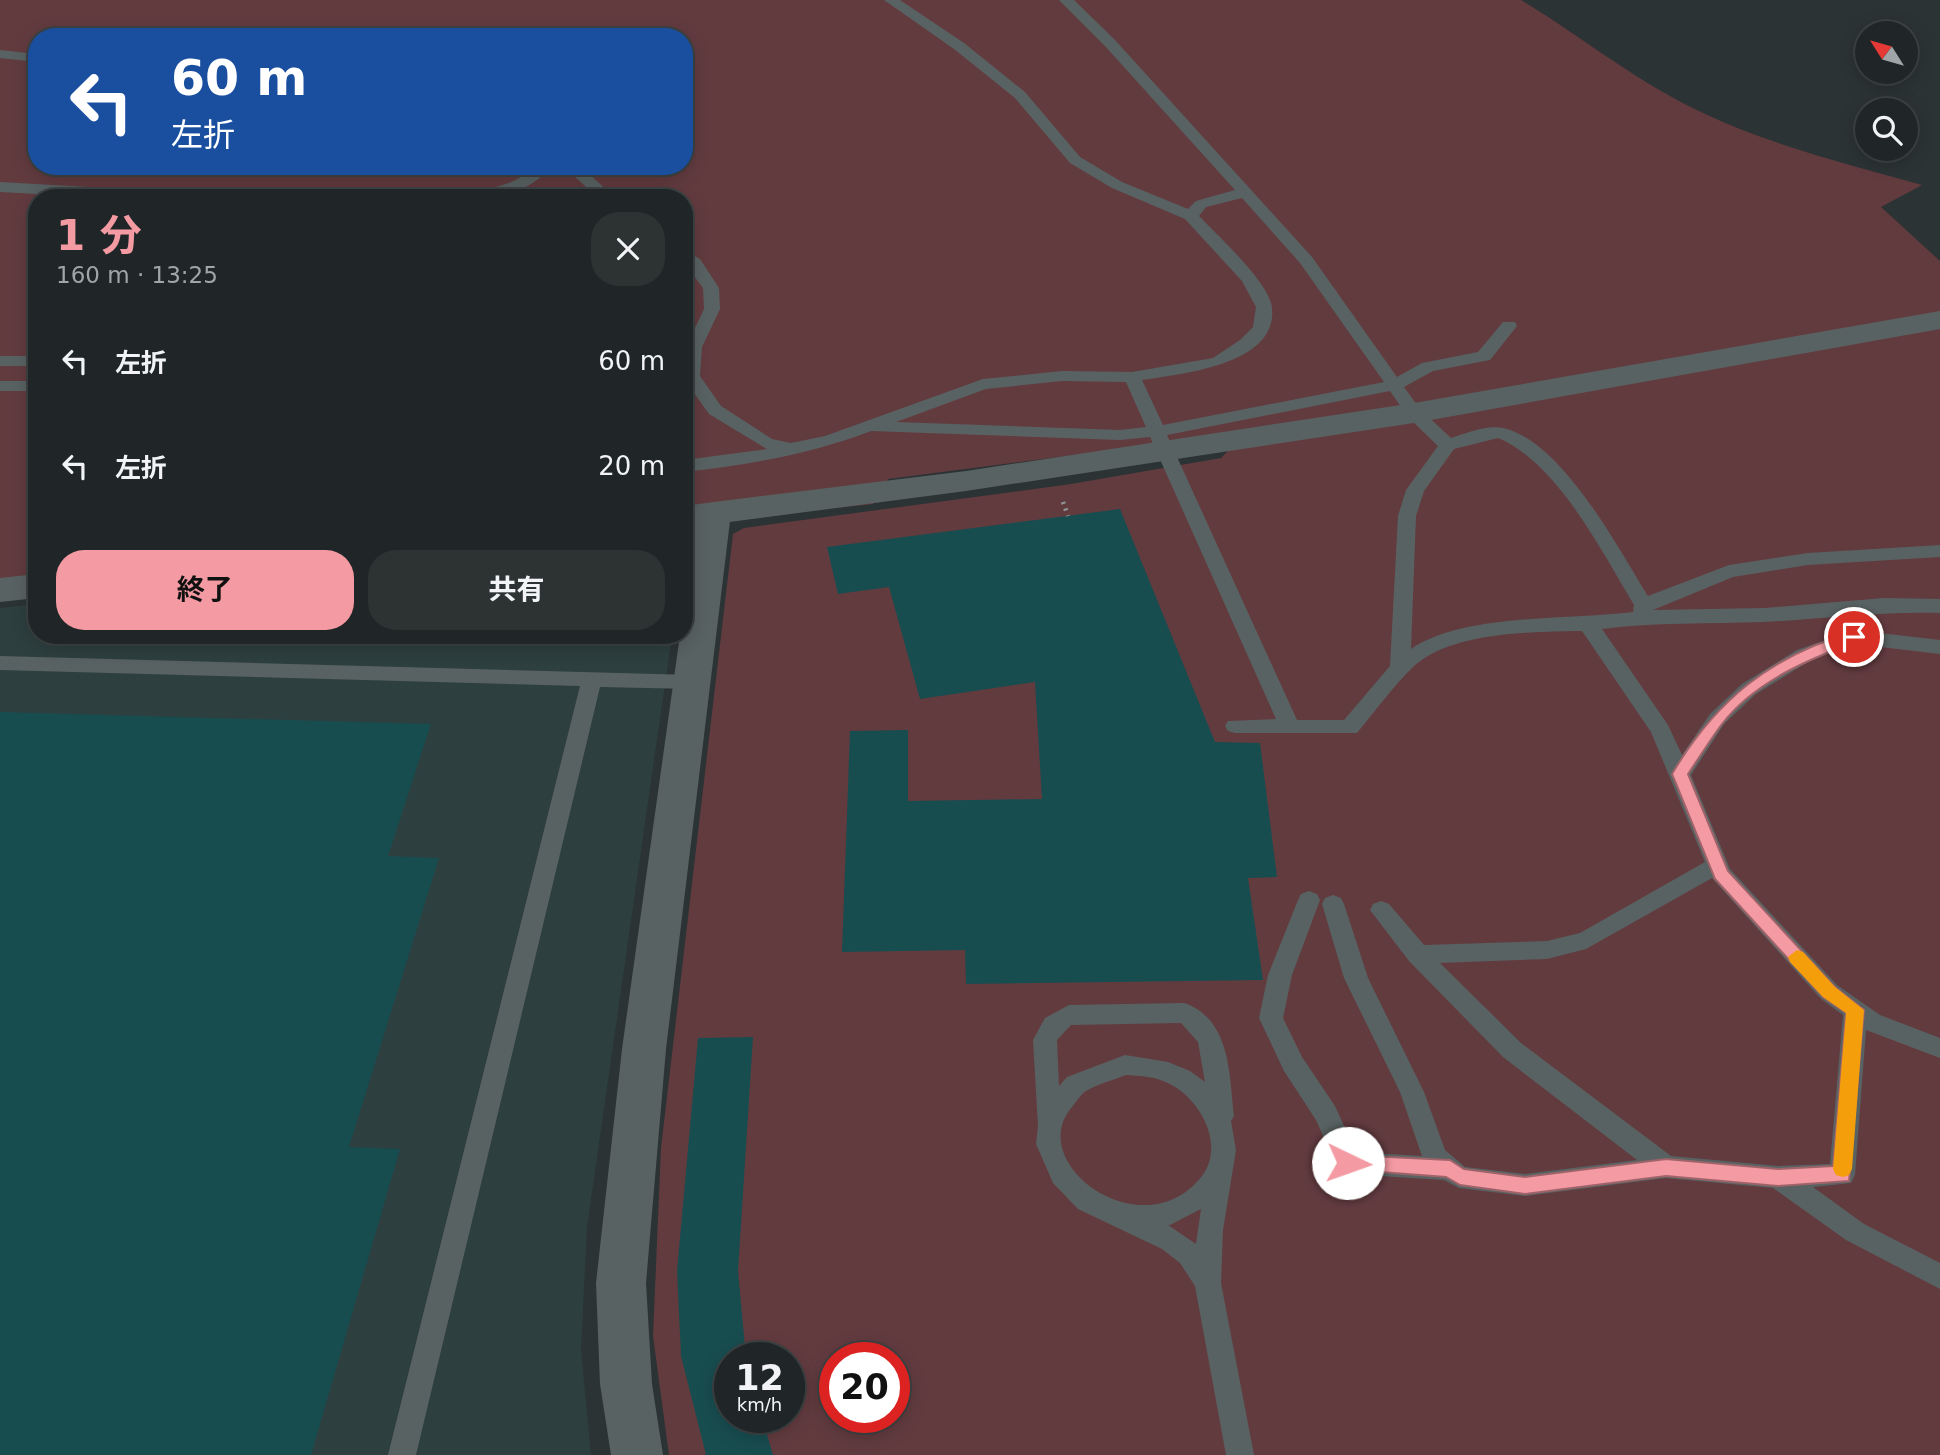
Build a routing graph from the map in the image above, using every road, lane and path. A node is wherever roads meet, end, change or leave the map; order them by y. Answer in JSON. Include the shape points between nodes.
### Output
{"nodes":[{"id":1,"x":891,"y":0,"type":"edge"},
{"id":2,"x":1066,"y":0,"type":"edge"},
{"id":3,"x":0,"y":54,"type":"edge"},
{"id":4,"x":28,"y":57,"type":"edge"},
{"id":5,"x":535,"y":175,"type":"edge"},
{"id":6,"x":582,"y":175,"type":"edge"},
{"id":7,"x":0,"y":187,"type":"edge"},
{"id":8,"x":35,"y":189,"type":"edge"},
{"id":9,"x":510,"y":189,"type":"edge"},
{"id":10,"x":597,"y":189,"type":"edge"},
{"id":11,"x":1246,"y":192,"type":"junction"},
{"id":12,"x":1190,"y":216,"type":"junction"},
{"id":13,"x":693,"y":261,"type":"edge"},
{"id":14,"x":1940,"y":320,"type":"edge"},
{"id":15,"x":1509,"y":326,"type":"dead end"},
{"id":16,"x":693,"y":357,"type":"edge"},
{"id":17,"x":0,"y":361,"type":"edge"},
{"id":18,"x":28,"y":361,"type":"edge"},
{"id":19,"x":1132,"y":377,"type":"junction"},
{"id":20,"x":693,"y":379,"type":"edge"},
{"id":21,"x":1395,"y":385,"type":"junction"},
{"id":22,"x":0,"y":386,"type":"edge"},
{"id":23,"x":28,"y":386,"type":"edge"},
{"id":24,"x":1414,"y":413,"type":"junction"},
{"id":25,"x":866,"y":426,"type":"junction"},
{"id":26,"x":1448,"y":445,"type":"junction"},
{"id":27,"x":791,"y":448,"type":"junction"},
{"id":28,"x":693,"y":465,"type":"edge"},
{"id":29,"x":1062,"y":497,"type":"dead end"},
{"id":30,"x":699,"y":515,"type":"edge"},
{"id":31,"x":1068,"y":516,"type":"dead end"},
{"id":32,"x":1940,"y":551,"type":"edge"},
{"id":33,"x":28,"y":587,"type":"edge"},
{"id":34,"x":0,"y":590,"type":"edge"},
{"id":35,"x":1940,"y":606,"type":"edge"},
{"id":36,"x":1643,"y":611,"type":"junction"},
{"id":37,"x":1588,"y":624,"type":"junction"},
{"id":38,"x":1940,"y":648,"type":"edge"},
{"id":39,"x":0,"y":663,"type":"edge"},
{"id":40,"x":1400,"y":670,"type":"junction"},
{"id":41,"x":592,"y":679,"type":"junction"},
{"id":42,"x":693,"y":682,"type":"junction"},
{"id":43,"x":1235,"y":726,"type":"dead end"},
{"id":44,"x":1290,"y":727,"type":"junction"},
{"id":45,"x":1680,"y":774,"type":"junction"},
{"id":46,"x":1717,"y":865,"type":"junction"},
{"id":47,"x":1381,"y":910,"type":"dead end"},
{"id":48,"x":1417,"y":954,"type":"junction"},
{"id":49,"x":1855,"y":1010,"type":"junction"},
{"id":50,"x":1940,"y":1048,"type":"edge"},
{"id":51,"x":1048,"y":1126,"type":"junction"},
{"id":52,"x":1223,"y":1153,"type":"junction"},
{"id":53,"x":1666,"y":1167,"type":"junction"},
{"id":54,"x":1450,"y":1169,"type":"junction"},
{"id":55,"x":1778,"y":1177,"type":"junction"},
{"id":56,"x":1103,"y":1210,"type":"junction"},
{"id":57,"x":1940,"y":1278,"type":"edge"},
{"id":58,"x":1208,"y":1283,"type":"junction"},
{"id":59,"x":402,"y":1455,"type":"edge"},
{"id":60,"x":637,"y":1455,"type":"edge"},
{"id":61,"x":1240,"y":1455,"type":"edge"}],
"edges":[{"from":1,"to":12,"type":"lane","via":[[1020,95],[1075,160],[1117,185]]},
{"from":2,"to":11,"type":"lane"},
{"from":3,"to":4,"type":"lane"},
{"from":5,"to":9,"type":"lane"},
{"from":6,"to":10,"type":"lane"},
{"from":7,"to":8,"type":"lane"},
{"from":11,"to":12,"type":"lane","via":[[1201,204]]},
{"from":11,"to":21,"type":"lane","via":[[1306,260]]},
{"from":12,"to":19,"type":"lane","via":[[1249,279],[1264,307],[1261,328],[1218,362]]},
{"from":13,"to":16,"type":"lane","via":[[711,288],[712,309]]},
{"from":14,"to":24,"type":"street"},
{"from":15,"to":21,"type":"lane","via":[[1484,356],[1428,367]]},
{"from":17,"to":18,"type":"lane"},
{"from":19,"to":25,"type":"lane","via":[[1062,376],[983,384]]},
{"from":19,"to":44,"type":"lane"},
{"from":20,"to":27,"type":"lane","via":[[715,410],[767,444]]},
{"from":21,"to":24,"type":"lane"},
{"from":21,"to":25,"type":"lane","via":[[1187,428],[1120,435]]},
{"from":22,"to":23,"type":"lane"},
{"from":24,"to":26,"type":"lane"},
{"from":24,"to":30,"type":"street","via":[[967,481]]},
{"from":25,"to":27,"type":"lane","via":[[829,441]]},
{"from":26,"to":36,"type":"lane","via":[[1501,433],[1518,439],[1569,488]]},
{"from":26,"to":40,"type":"lane","via":[[1415,490],[1407,516]]},
{"from":27,"to":28,"type":"lane","via":[[751,459]]},
{"from":29,"to":31,"type":"path"},
{"from":30,"to":42,"type":"street"},
{"from":32,"to":36,"type":"lane","via":[[1808,559],[1730,571]]},
{"from":33,"to":34,"type":"street"},
{"from":35,"to":36,"type":"lane","via":[[1884,605],[1765,615]]},
{"from":36,"to":37,"type":"lane"},
{"from":37,"to":40,"type":"lane","via":[[1452,638]]},
{"from":37,"to":45,"type":"lane","via":[[1661,730]]},
{"from":38,"to":45,"type":"lane","via":[[1854,637],[1804,655],[1749,689],[1717,719]]},
{"from":39,"to":41,"type":"lane"},
{"from":40,"to":44,"type":"lane","via":[[1350,728]]},
{"from":41,"to":42,"type":"lane"},
{"from":41,"to":59,"type":"lane"},
{"from":42,"to":60,"type":"street","via":[[644,1049],[621,1283],[626,1384]]},
{"from":43,"to":44,"type":"lane"},
{"from":45,"to":46,"type":"lane"},
{"from":46,"to":48,"type":"lane","via":[[1586,940],[1546,950]]},
{"from":46,"to":49,"type":"lane","via":[[1829,992]]},
{"from":47,"to":48,"type":"lane"},
{"from":48,"to":53,"type":"lane","via":[[1511,1050]]},
{"from":49,"to":50,"type":"lane","via":[[1871,1022]]},
{"from":49,"to":55,"type":"lane","via":[[1842,1175]]},
{"from":51,"to":52,"type":"lane","via":[[1056,1104],[1073,1084],[1115,1067],[1153,1067],[1180,1077],[1202,1094],[1218,1115]]},
{"from":51,"to":52,"type":"lane","via":[[1045,1041],[1058,1019],[1184,1013],[1203,1024],[1209,1034]]},
{"from":51,"to":56,"type":"lane","via":[[1048,1151],[1058,1175],[1078,1196]]},
{"from":52,"to":56,"type":"lane","via":[[1209,1188],[1188,1205],[1162,1215],[1132,1217]]},
{"from":52,"to":58,"type":"lane","via":[[1209,1230]]},
{"from":53,"to":54,"type":"lane","via":[[1525,1185],[1460,1177]]},
{"from":53,"to":55,"type":"lane"},
{"from":54,"to":54,"type":"lane","via":[[1435,1157],[1412,1092],[1321,902],[1280,975],[1271,1018],[1293,1064],[1326,1114],[1348,1163]]},
{"from":55,"to":57,"type":"lane","via":[[1855,1232]]},
{"from":56,"to":58,"type":"lane","via":[[1177,1242],[1195,1258]]},
{"from":58,"to":61,"type":"lane"}]}
